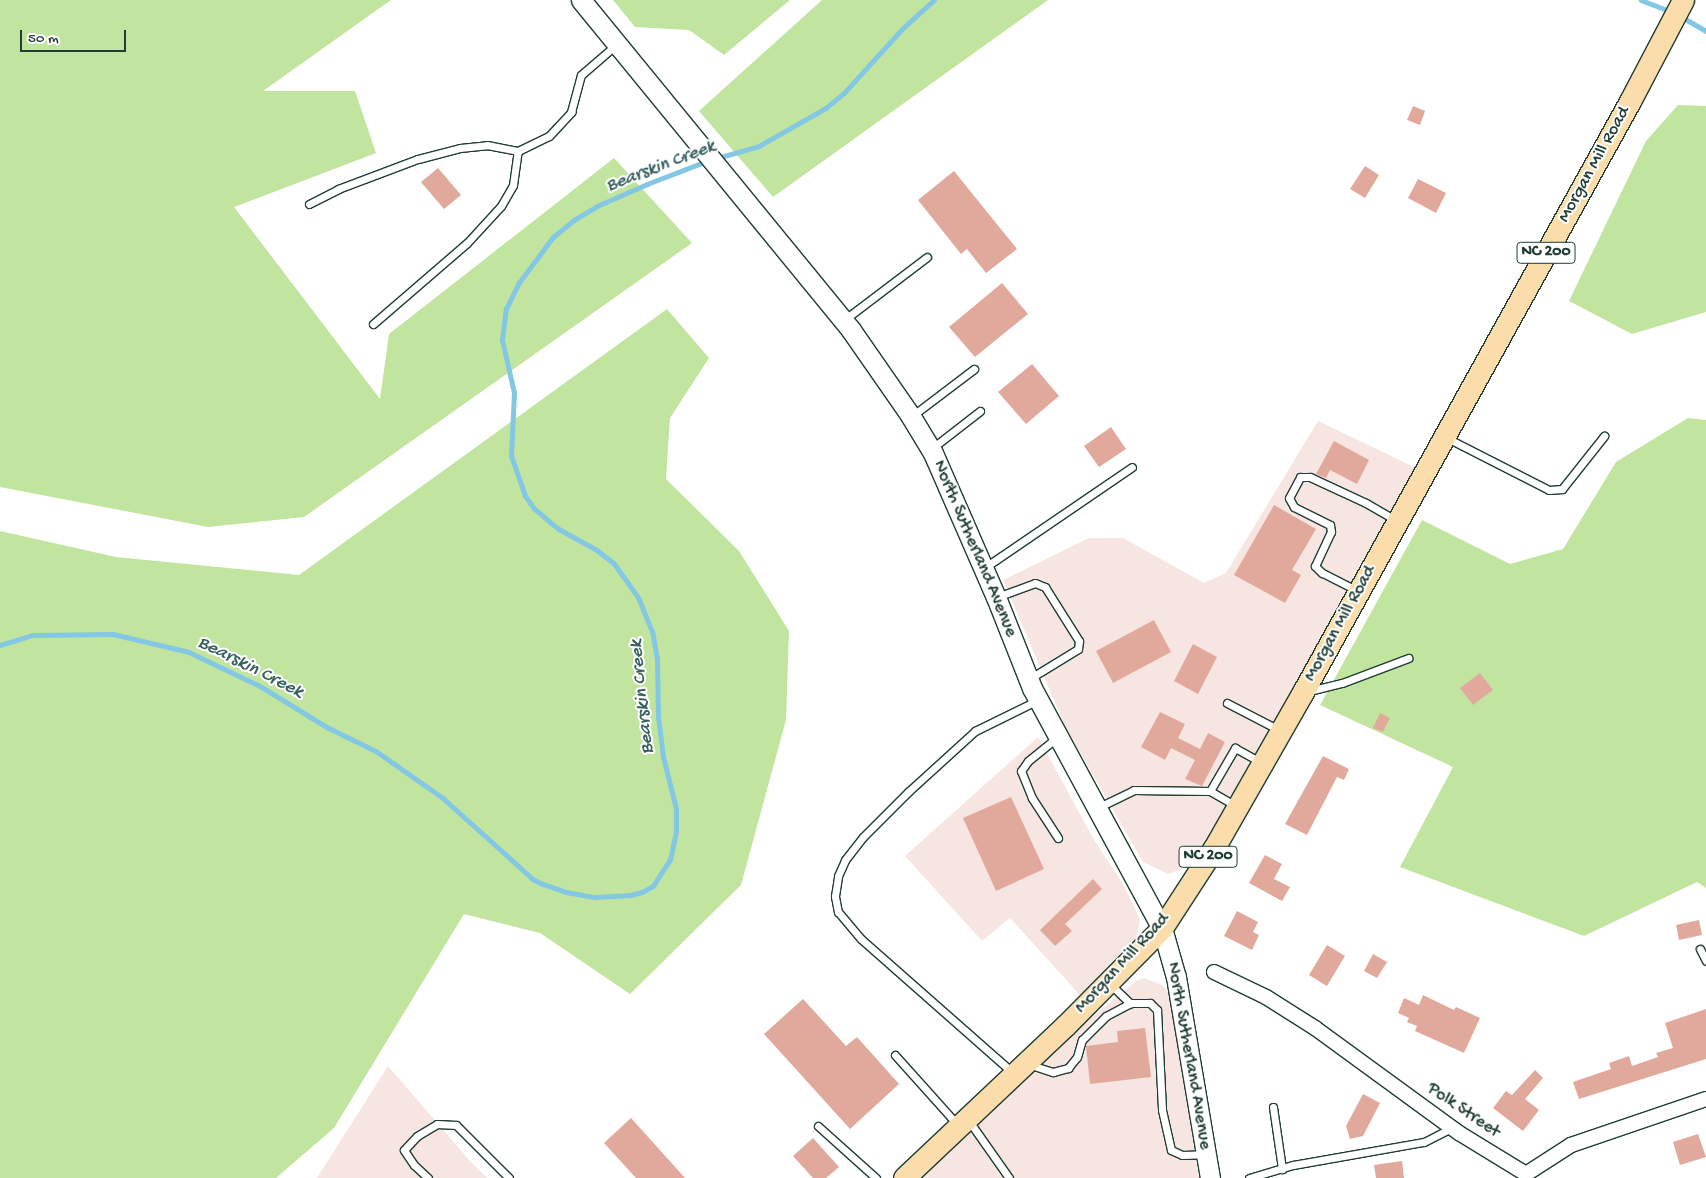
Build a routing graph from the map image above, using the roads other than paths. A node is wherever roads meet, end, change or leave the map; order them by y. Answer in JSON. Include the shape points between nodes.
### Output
{"nodes":[{"id":1,"x":581,"y":0,"type":"edge"},
{"id":2,"x":1683,"y":0,"type":"edge"},
{"id":3,"x":617,"y":44,"type":"junction"},
{"id":4,"x":518,"y":150,"type":"junction"},
{"id":5,"x":309,"y":204,"type":"dead end"},
{"id":6,"x":927,"y":257,"type":"dead end"},
{"id":7,"x":843,"y":320,"type":"junction"},
{"id":8,"x":373,"y":324,"type":"dead end"},
{"id":9,"x":974,"y":369,"type":"dead end"},
{"id":10,"x":980,"y":411,"type":"dead end"},
{"id":11,"x":912,"y":416,"type":"junction"},
{"id":12,"x":1604,"y":436,"type":"dead end"},
{"id":13,"x":1444,"y":437,"type":"junction"},
{"id":14,"x":931,"y":450,"type":"junction"},
{"id":15,"x":1132,"y":467,"type":"dead end"},
{"id":16,"x":1398,"y":521,"type":"junction"},
{"id":17,"x":983,"y":568,"type":"junction"},
{"id":18,"x":1359,"y":592,"type":"junction"},
{"id":19,"x":996,"y":597,"type":"junction"},
{"id":20,"x":1408,"y":658,"type":"dead end"},
{"id":21,"x":1029,"y":680,"type":"junction"},
{"id":22,"x":1303,"y":692,"type":"junction"},
{"id":23,"x":1038,"y":700,"type":"junction"},
{"id":24,"x":1227,"y":703,"type":"dead end"},
{"id":25,"x":1281,"y":731,"type":"junction"},
{"id":26,"x":1059,"y":737,"type":"junction"},
{"id":27,"x":1263,"y":763,"type":"junction"},
{"id":28,"x":1210,"y":792,"type":"junction"},
{"id":29,"x":1238,"y":807,"type":"junction"},
{"id":30,"x":1097,"y":808,"type":"junction"},
{"id":31,"x":1058,"y":838,"type":"dead end"},
{"id":32,"x":1162,"y":928,"type":"junction"},
{"id":33,"x":1700,"y":949,"type":"dead end"},
{"id":34,"x":1706,"y":961,"type":"edge"},
{"id":35,"x":1214,"y":972,"type":"dead end"},
{"id":36,"x":1108,"y":982,"type":"junction"},
{"id":37,"x":1130,"y":1003,"type":"junction"},
{"id":38,"x":896,"y":1055,"type":"dead end"},
{"id":39,"x":1020,"y":1068,"type":"junction"},
{"id":40,"x":1706,"y":1099,"type":"edge"},
{"id":41,"x":1273,"y":1107,"type":"dead end"},
{"id":42,"x":964,"y":1122,"type":"junction"},
{"id":43,"x":818,"y":1126,"type":"dead end"},
{"id":44,"x":1452,"y":1128,"type":"junction"},
{"id":45,"x":1206,"y":1154,"type":"junction"},
{"id":46,"x":1282,"y":1168,"type":"junction"},
{"id":47,"x":1525,"y":1176,"type":"edge"},
{"id":48,"x":428,"y":1178,"type":"edge"},
{"id":49,"x":508,"y":1178,"type":"edge"},
{"id":50,"x":876,"y":1178,"type":"edge"},
{"id":51,"x":904,"y":1178,"type":"edge"},
{"id":52,"x":1009,"y":1178,"type":"edge"},
{"id":53,"x":1210,"y":1178,"type":"edge"},
{"id":54,"x":1249,"y":1178,"type":"edge"}],
"edges":[{"from":1,"to":3,"type":"street","name":"North Sutherland Avenue"},
{"from":2,"to":13,"type":"main road","name":"Morgan Mill Road","number":"NC 200"},
{"from":3,"to":4,"type":"lane","via":[[582,75],[571,112],[550,136]]},
{"from":3,"to":7,"type":"street","name":"North Sutherland Avenue"},
{"from":4,"to":5,"type":"lane","via":[[487,145],[460,148],[418,159],[338,189]]},
{"from":4,"to":8,"type":"lane","via":[[513,185],[501,206],[467,243]]},
{"from":6,"to":7,"type":"lane"},
{"from":7,"to":11,"type":"street","name":"North Sutherland Avenue"},
{"from":9,"to":11,"type":"lane"},
{"from":10,"to":14,"type":"lane"},
{"from":11,"to":14,"type":"street","name":"North Sutherland Avenue"},
{"from":12,"to":13,"type":"lane","via":[[1562,489],[1549,490]]},
{"from":13,"to":16,"type":"main road","name":"Morgan Mill Road","number":"NC 200"},
{"from":14,"to":17,"type":"street","name":"North Sutherland Avenue"},
{"from":15,"to":17,"type":"lane"},
{"from":16,"to":18,"type":"main road","name":"Morgan Mill Road","number":"NC 200"},
{"from":16,"to":18,"type":"lane","via":[[1310,477],[1300,477],[1289,498],[1294,507],[1330,525],[1331,532],[1315,566]]},
{"from":17,"to":19,"type":"street","name":"North Sutherland Avenue"},
{"from":18,"to":22,"type":"main road","name":"Morgan Mill Road","number":"NC 200"},
{"from":19,"to":21,"type":"street","name":"North Sutherland Avenue"},
{"from":19,"to":21,"type":"lane","via":[[1035,583],[1045,587],[1079,641],[1078,649]]},
{"from":20,"to":22,"type":"lane","via":[[1342,683]]},
{"from":21,"to":23,"type":"street","name":"North Sutherland Avenue"},
{"from":22,"to":25,"type":"main road","name":"Morgan Mill Road","number":"NC 200"},
{"from":23,"to":26,"type":"street","name":"North Sutherland Avenue"},
{"from":23,"to":39,"type":"lane","via":[[975,731],[908,792],[845,860],[835,896],[838,912],[861,939]]},
{"from":24,"to":25,"type":"lane"},
{"from":25,"to":27,"type":"main road","name":"Morgan Mill Road","number":"NC 200"},
{"from":26,"to":30,"type":"street","name":"North Sutherland Avenue"},
{"from":26,"to":31,"type":"lane","via":[[1028,761],[1021,771],[1032,798]]},
{"from":27,"to":28,"type":"lane","via":[[1235,748]]},
{"from":27,"to":29,"type":"main road","name":"Morgan Mill Road","number":"NC 200"},
{"from":28,"to":29,"type":"lane"},
{"from":28,"to":30,"type":"lane","via":[[1134,790]]},
{"from":29,"to":32,"type":"main road","name":"Morgan Mill Road","number":"NC 200"},
{"from":30,"to":32,"type":"street","name":"North Sutherland Avenue"},
{"from":32,"to":36,"type":"main road","name":"Morgan Mill Road","number":"NC 200"},
{"from":32,"to":45,"type":"street","name":"North Sutherland Avenue","via":[[1176,977]]},
{"from":33,"to":34,"type":"lane"},
{"from":35,"to":44,"type":"street","name":"Polk Street","via":[[1266,997],[1314,1028]]},
{"from":36,"to":37,"type":"lane"},
{"from":36,"to":39,"type":"main road","name":"Morgan Mill Road","number":"NC 200"},
{"from":37,"to":39,"type":"lane","via":[[1106,1016],[1082,1040],[1077,1056],[1068,1068],[1053,1072]]},
{"from":37,"to":45,"type":"lane","via":[[1150,1004],[1157,1010],[1162,1110],[1171,1150],[1182,1155]]},
{"from":38,"to":42,"type":"lane"},
{"from":39,"to":42,"type":"main road","name":"Morgan Mill Road","number":"NC 200"},
{"from":40,"to":47,"type":"street","name":"Polk Street","via":[[1571,1145]]},
{"from":41,"to":46,"type":"lane"},
{"from":42,"to":51,"type":"main road","name":"Morgan Mill Road","number":"NC 200"},
{"from":42,"to":52,"type":"lane"},
{"from":43,"to":50,"type":"lane"},
{"from":44,"to":46,"type":"lane","via":[[1424,1142]]},
{"from":44,"to":47,"type":"street","name":"Polk Street"},
{"from":45,"to":53,"type":"street","name":"North Sutherland Avenue"},
{"from":46,"to":54,"type":"lane"},
{"from":48,"to":49,"type":"lane","via":[[404,1150],[417,1136],[437,1124],[456,1125]]}]}
